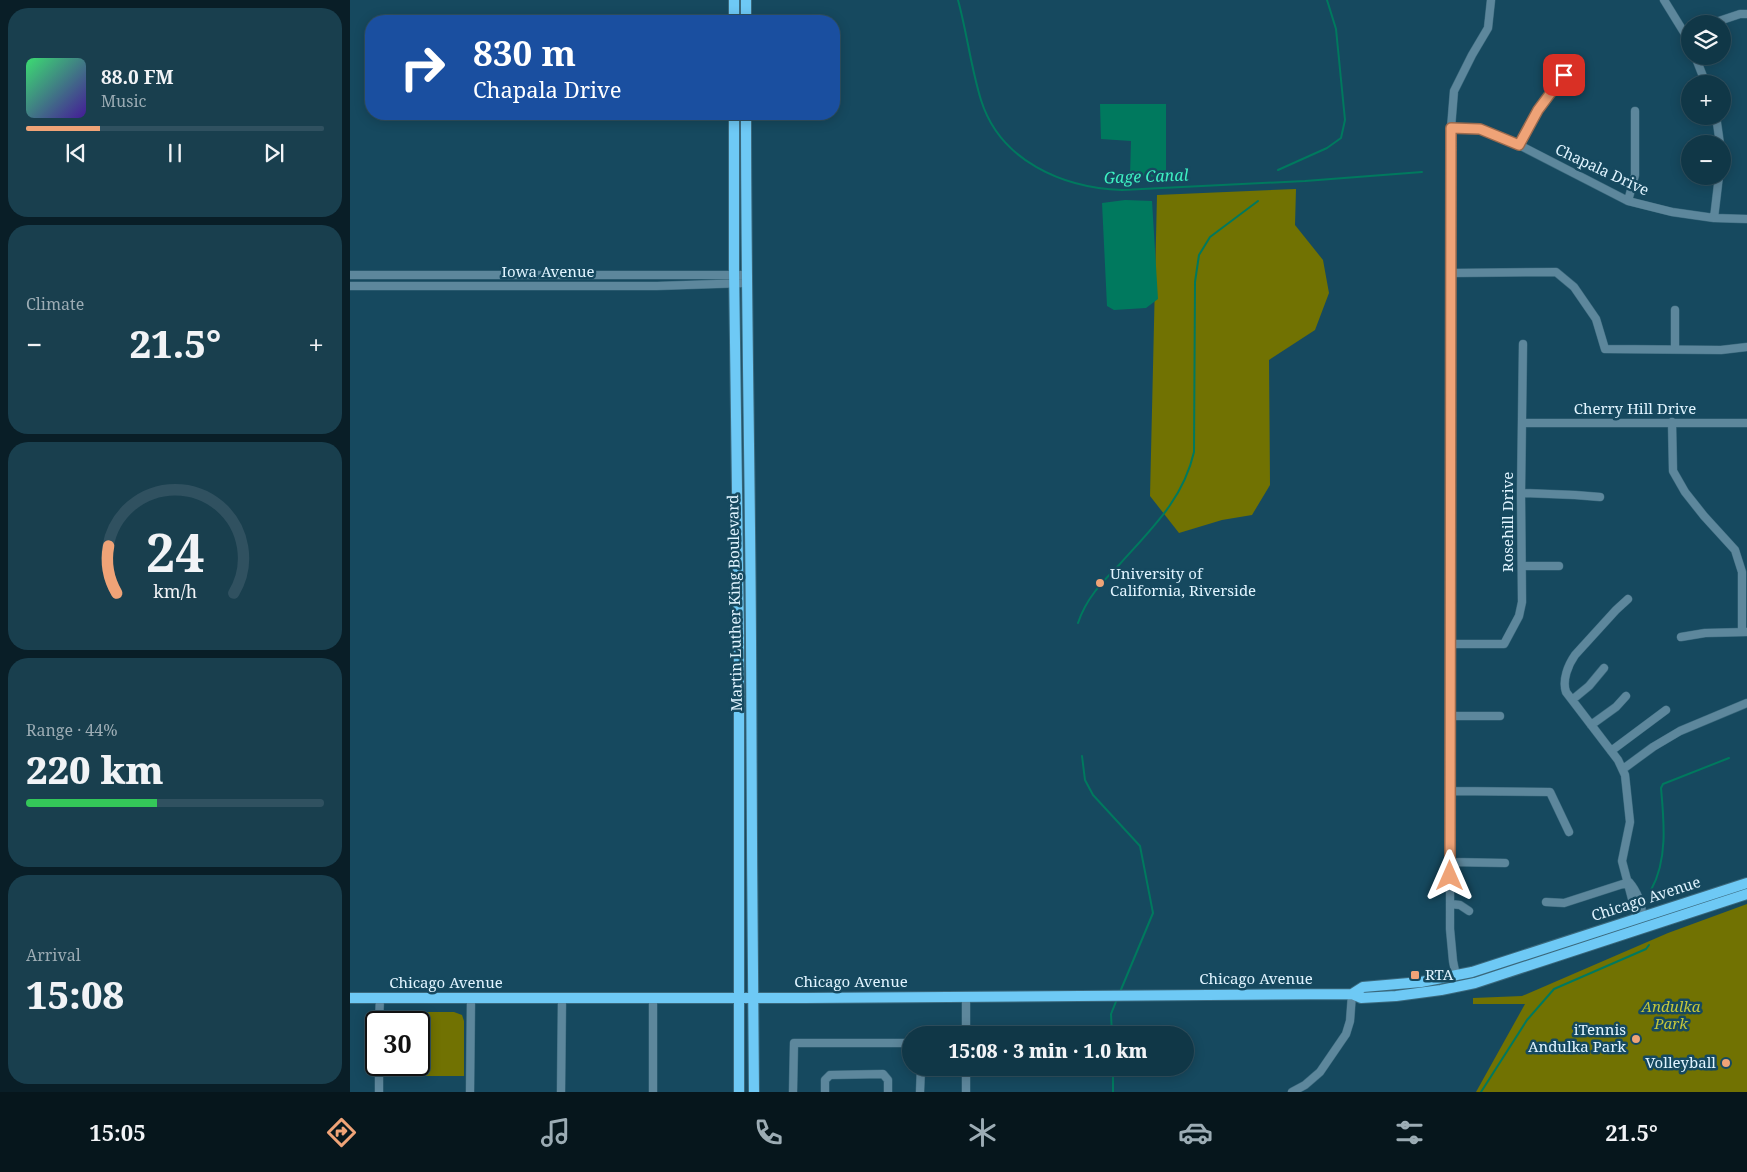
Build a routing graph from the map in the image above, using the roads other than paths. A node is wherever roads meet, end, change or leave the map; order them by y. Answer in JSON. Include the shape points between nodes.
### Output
{"nodes":[{"id":1,"x":734,"y":0,"type":"edge"},
{"id":2,"x":746,"y":0,"type":"edge"},
{"id":3,"x":1491,"y":0,"type":"edge"},
{"id":4,"x":1664,"y":1,"type":"edge"},
{"id":5,"x":1747,"y":14,"type":"edge"},
{"id":6,"x":734,"y":15,"type":"edge"},
{"id":7,"x":746,"y":15,"type":"edge"},
{"id":8,"x":1731,"y":17,"type":"edge"},
{"id":9,"x":1681,"y":24,"type":"edge"},
{"id":10,"x":1572,"y":67,"type":"dead end"},
{"id":11,"x":1635,"y":111,"type":"dead end"},
{"id":12,"x":734,"y":120,"type":"edge"},
{"id":13,"x":746,"y":120,"type":"edge"},
{"id":14,"x":1451,"y":128,"type":"junction"},
{"id":15,"x":1519,"y":145,"type":"junction"},
{"id":16,"x":1718,"y":185,"type":"edge"},
{"id":17,"x":1628,"y":201,"type":"junction"},
{"id":18,"x":1714,"y":218,"type":"junction"},
{"id":19,"x":1747,"y":219,"type":"edge"},
{"id":20,"x":1451,"y":273,"type":"junction"},
{"id":21,"x":350,"y":275,"type":"edge"},
{"id":22,"x":746,"y":279,"type":"junction"},
{"id":23,"x":734,"y":280,"type":"junction"},
{"id":24,"x":350,"y":286,"type":"edge"},
{"id":25,"x":1675,"y":310,"type":"dead end"},
{"id":26,"x":1523,"y":344,"type":"dead end"},
{"id":27,"x":1747,"y":347,"type":"edge"},
{"id":28,"x":1675,"y":349,"type":"junction"},
{"id":29,"x":1672,"y":422,"type":"junction"},
{"id":30,"x":1522,"y":423,"type":"junction"},
{"id":31,"x":1747,"y":423,"type":"edge"},
{"id":32,"x":1521,"y":493,"type":"junction"},
{"id":33,"x":1600,"y":497,"type":"dead end"},
{"id":34,"x":1522,"y":566,"type":"junction"},
{"id":35,"x":1559,"y":566,"type":"dead end"},
{"id":36,"x":1628,"y":599,"type":"dead end"},
{"id":37,"x":1744,"y":632,"type":"edge"},
{"id":38,"x":1681,"y":637,"type":"dead end"},
{"id":39,"x":1451,"y":644,"type":"junction"},
{"id":40,"x":1604,"y":668,"type":"dead end"},
{"id":41,"x":1626,"y":696,"type":"dead end"},
{"id":42,"x":1572,"y":700,"type":"junction"},
{"id":43,"x":1747,"y":703,"type":"edge"},
{"id":44,"x":1666,"y":710,"type":"dead end"},
{"id":45,"x":1451,"y":716,"type":"junction"},
{"id":46,"x":1500,"y":716,"type":"dead end"},
{"id":47,"x":1591,"y":725,"type":"junction"},
{"id":48,"x":1611,"y":751,"type":"junction"},
{"id":49,"x":1623,"y":769,"type":"junction"},
{"id":50,"x":1450,"y":792,"type":"junction"},
{"id":51,"x":1569,"y":832,"type":"dead end"},
{"id":52,"x":1450,"y":862,"type":"junction"},
{"id":53,"x":1505,"y":863,"type":"dead end"},
{"id":54,"x":1629,"y":882,"type":"junction"},
{"id":55,"x":1747,"y":883,"type":"edge"},
{"id":56,"x":1747,"y":894,"type":"edge"},
{"id":57,"x":1546,"y":902,"type":"dead end"},
{"id":58,"x":1450,"y":904,"type":"junction"},
{"id":59,"x":1469,"y":911,"type":"dead end"},
{"id":60,"x":1641,"y":917,"type":"junction"},
{"id":61,"x":1456,"y":976,"type":"junction"},
{"id":62,"x":1475,"y":983,"type":"junction"},
{"id":63,"x":1352,"y":994,"type":"junction"},
{"id":64,"x":1412,"y":994,"type":"junction"},
{"id":65,"x":966,"y":996,"type":"junction"},
{"id":66,"x":739,"y":997,"type":"junction"},
{"id":67,"x":752,"y":997,"type":"junction"},
{"id":68,"x":350,"y":998,"type":"edge"},
{"id":69,"x":380,"y":998,"type":"junction"},
{"id":70,"x":471,"y":998,"type":"junction"},
{"id":71,"x":562,"y":998,"type":"junction"},
{"id":72,"x":654,"y":998,"type":"junction"},
{"id":73,"x":379,"y":1011,"type":"edge"},
{"id":74,"x":966,"y":1026,"type":"edge"},
{"id":75,"x":902,"y":1043,"type":"edge"},
{"id":76,"x":379,"y":1076,"type":"edge"},
{"id":77,"x":921,"y":1076,"type":"edge"},
{"id":78,"x":966,"y":1076,"type":"edge"},
{"id":79,"x":379,"y":1092,"type":"edge"},
{"id":80,"x":470,"y":1092,"type":"edge"},
{"id":81,"x":561,"y":1092,"type":"edge"},
{"id":82,"x":653,"y":1092,"type":"edge"},
{"id":83,"x":739,"y":1092,"type":"edge"},
{"id":84,"x":754,"y":1092,"type":"edge"},
{"id":85,"x":794,"y":1092,"type":"edge"},
{"id":86,"x":825,"y":1092,"type":"edge"},
{"id":87,"x":888,"y":1092,"type":"edge"},
{"id":88,"x":920,"y":1092,"type":"edge"},
{"id":89,"x":966,"y":1092,"type":"edge"},
{"id":90,"x":1292,"y":1092,"type":"edge"}],
"edges":[{"from":1,"to":6,"type":"main road"},
{"from":2,"to":7,"type":"main road"},
{"from":3,"to":14,"type":"street","via":[[1488,28],[1454,91]]},
{"from":4,"to":9,"type":"street"},
{"from":5,"to":8,"type":"street"},
{"from":10,"to":15,"type":"street","via":[[1538,110]]},
{"from":11,"to":17,"type":"street","via":[[1635,175]]},
{"from":12,"to":23,"type":"main road","name":"Martin Luther King Boulevard"},
{"from":13,"to":22,"type":"main road","name":"Martin Luther King Boulevard"},
{"from":14,"to":15,"type":"street","name":"Chapala Drive","via":[[1480,129]]},
{"from":14,"to":20,"type":"street"},
{"from":15,"to":17,"type":"street","name":"Chapala Drive"},
{"from":16,"to":18,"type":"street"},
{"from":17,"to":18,"type":"street","name":"Chapala Drive","via":[[1665,211]]},
{"from":18,"to":19,"type":"street","name":"Chapala Drive"},
{"from":20,"to":28,"type":"street","via":[[1556,272],[1574,287],[1596,319],[1605,349]]},
{"from":20,"to":39,"type":"street"},
{"from":21,"to":23,"type":"street","name":"Iowa Avenue"},
{"from":22,"to":23,"type":"street","name":"Iowa Avenue"},
{"from":22,"to":67,"type":"main road","name":"Martin Luther King Boulevard"},
{"from":23,"to":24,"type":"street","name":"Iowa Avenue"},
{"from":23,"to":66,"type":"main road","name":"Martin Luther King Boulevard"},
{"from":25,"to":28,"type":"street"},
{"from":26,"to":30,"type":"street","name":"Rosehill Drive"},
{"from":27,"to":28,"type":"street"},
{"from":29,"to":30,"type":"street","name":"Cherry Hill Drive"},
{"from":29,"to":31,"type":"street","name":"Cherry Hill Drive"},
{"from":29,"to":37,"type":"street","via":[[1673,471],[1685,492],[1734,550],[1742,572]]},
{"from":30,"to":32,"type":"street","name":"Rosehill Drive"},
{"from":32,"to":33,"type":"street"},
{"from":32,"to":34,"type":"street","name":"Rosehill Drive"},
{"from":34,"to":35,"type":"street"},
{"from":34,"to":39,"type":"street","name":"Rosehill Drive","via":[[1519,616],[1504,644]]},
{"from":36,"to":42,"type":"street","via":[[1571,661],[1564,684]]},
{"from":37,"to":38,"type":"street"},
{"from":39,"to":45,"type":"street"},
{"from":40,"to":42,"type":"street"},
{"from":41,"to":47,"type":"street"},
{"from":42,"to":47,"type":"street"},
{"from":43,"to":49,"type":"street","via":[[1680,731]]},
{"from":44,"to":48,"type":"street"},
{"from":45,"to":46,"type":"street"},
{"from":45,"to":50,"type":"street"},
{"from":47,"to":48,"type":"street"},
{"from":48,"to":49,"type":"street"},
{"from":49,"to":54,"type":"street","via":[[1630,822],[1622,861]]},
{"from":50,"to":51,"type":"street","via":[[1550,792]]},
{"from":50,"to":52,"type":"street"},
{"from":52,"to":53,"type":"street"},
{"from":52,"to":58,"type":"street"},
{"from":54,"to":57,"type":"street","via":[[1564,903]]},
{"from":54,"to":60,"type":"street","via":[[1638,897],[1643,912]]},
{"from":55,"to":60,"type":"main road","name":"Chicago Avenue"},
{"from":56,"to":62,"type":"main road","name":"Chicago Avenue"},
{"from":58,"to":59,"type":"street","via":[[1460,905]]},
{"from":58,"to":61,"type":"street"},
{"from":60,"to":61,"type":"main road","name":"Chicago Avenue"},
{"from":61,"to":62,"type":"main road"},
{"from":61,"to":63,"type":"main road","name":"Chicago Avenue","via":[[1363,987]]},
{"from":61,"to":64,"type":"main road","via":[[1450,984],[1416,990]]},
{"from":62,"to":64,"type":"main road","name":"Chicago Avenue"},
{"from":63,"to":64,"type":"main road","name":"Chicago Avenue","via":[[1361,998]]},
{"from":63,"to":65,"type":"main road","name":"Chicago Avenue"},
{"from":63,"to":90,"type":"street","via":[[1352,1012],[1346,1034],[1320,1072],[1305,1086]]},
{"from":65,"to":67,"type":"main road","name":"Chicago Avenue"},
{"from":65,"to":74,"type":"street"},
{"from":66,"to":67,"type":"main road","name":"Chicago Avenue"},
{"from":66,"to":72,"type":"main road","name":"Chicago Avenue"},
{"from":66,"to":83,"type":"main road","name":"Martin Luther King Boulevard"},
{"from":67,"to":84,"type":"main road","name":"Martin Luther King Boulevard"},
{"from":68,"to":69,"type":"main road","name":"Chicago Avenue"},
{"from":69,"to":70,"type":"main road","name":"Chicago Avenue"},
{"from":69,"to":73,"type":"street"},
{"from":70,"to":71,"type":"main road","name":"Chicago Avenue"},
{"from":70,"to":80,"type":"street"},
{"from":71,"to":72,"type":"main road","name":"Chicago Avenue"},
{"from":71,"to":81,"type":"street"},
{"from":72,"to":82,"type":"street"},
{"from":75,"to":85,"type":"street","via":[[794,1043]]},
{"from":76,"to":79,"type":"street"},
{"from":77,"to":88,"type":"street"},
{"from":78,"to":89,"type":"street"},
{"from":86,"to":87,"type":"street","via":[[825,1080],[830,1075],[857,1074],[883,1074],[888,1080]]}]}
